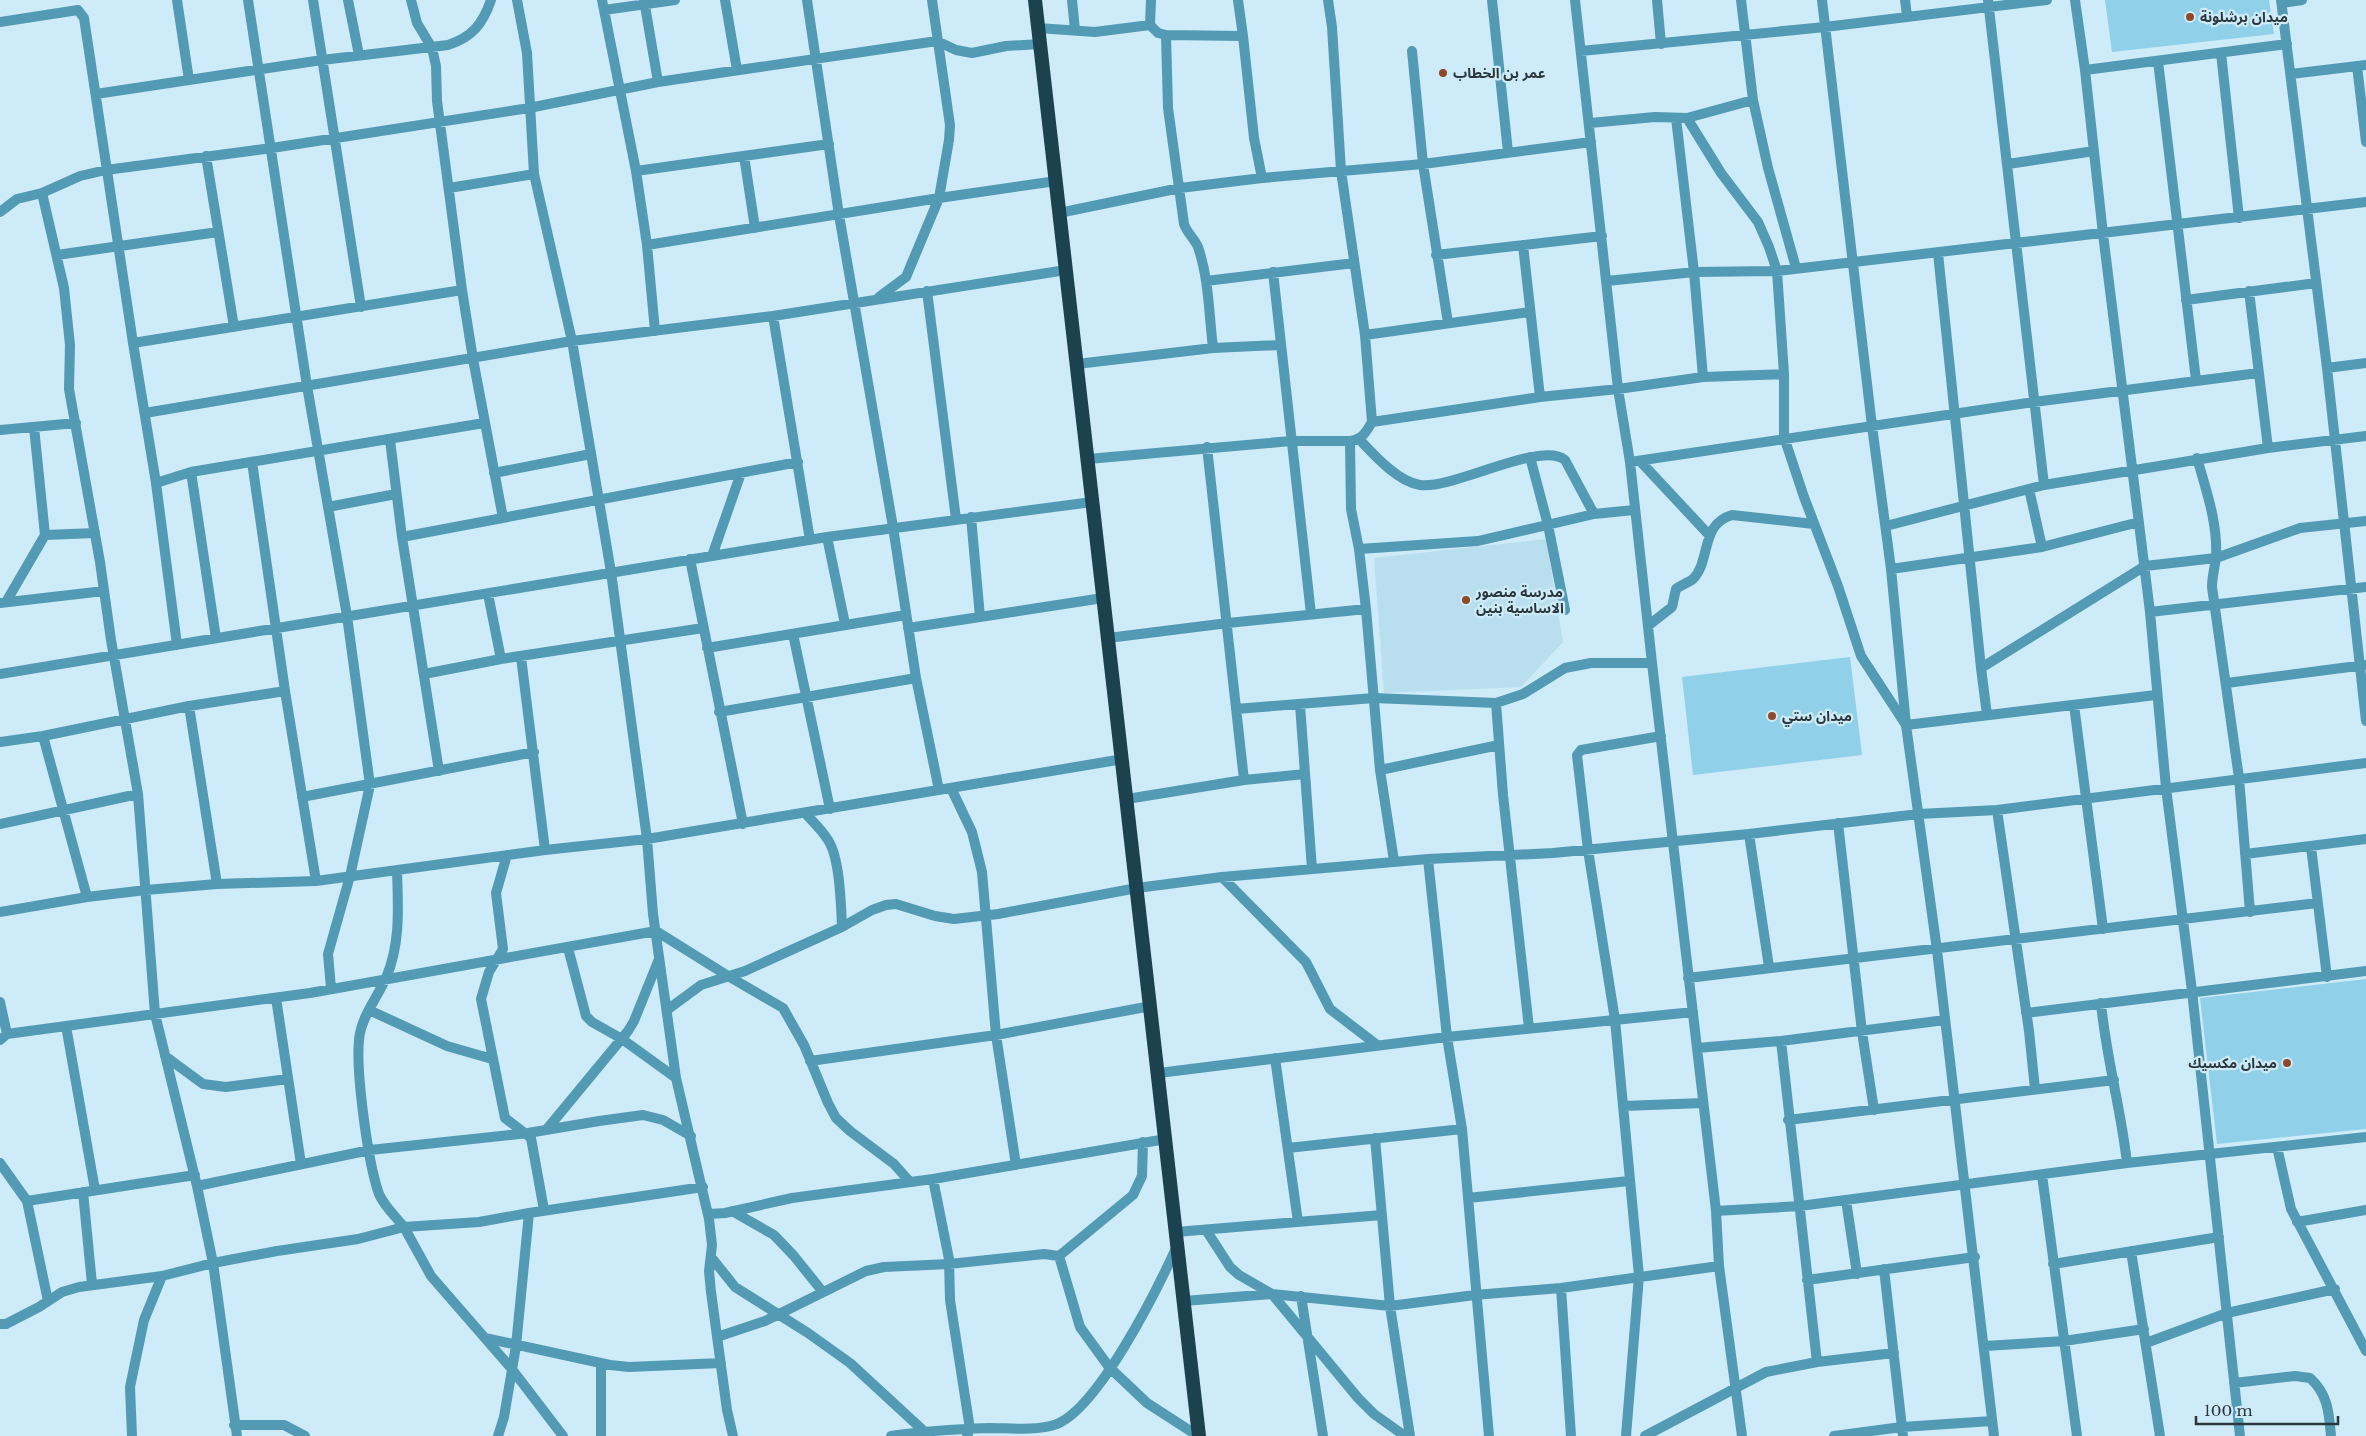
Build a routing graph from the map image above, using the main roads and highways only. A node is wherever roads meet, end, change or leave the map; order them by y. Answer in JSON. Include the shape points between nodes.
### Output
{"nodes":[{"id":1,"x":1035,"y":0,"type":"edge"},
{"id":2,"x":1199,"y":1436,"type":"edge"}],
"edges":[{"from":1,"to":2,"type":"highway"}]}
